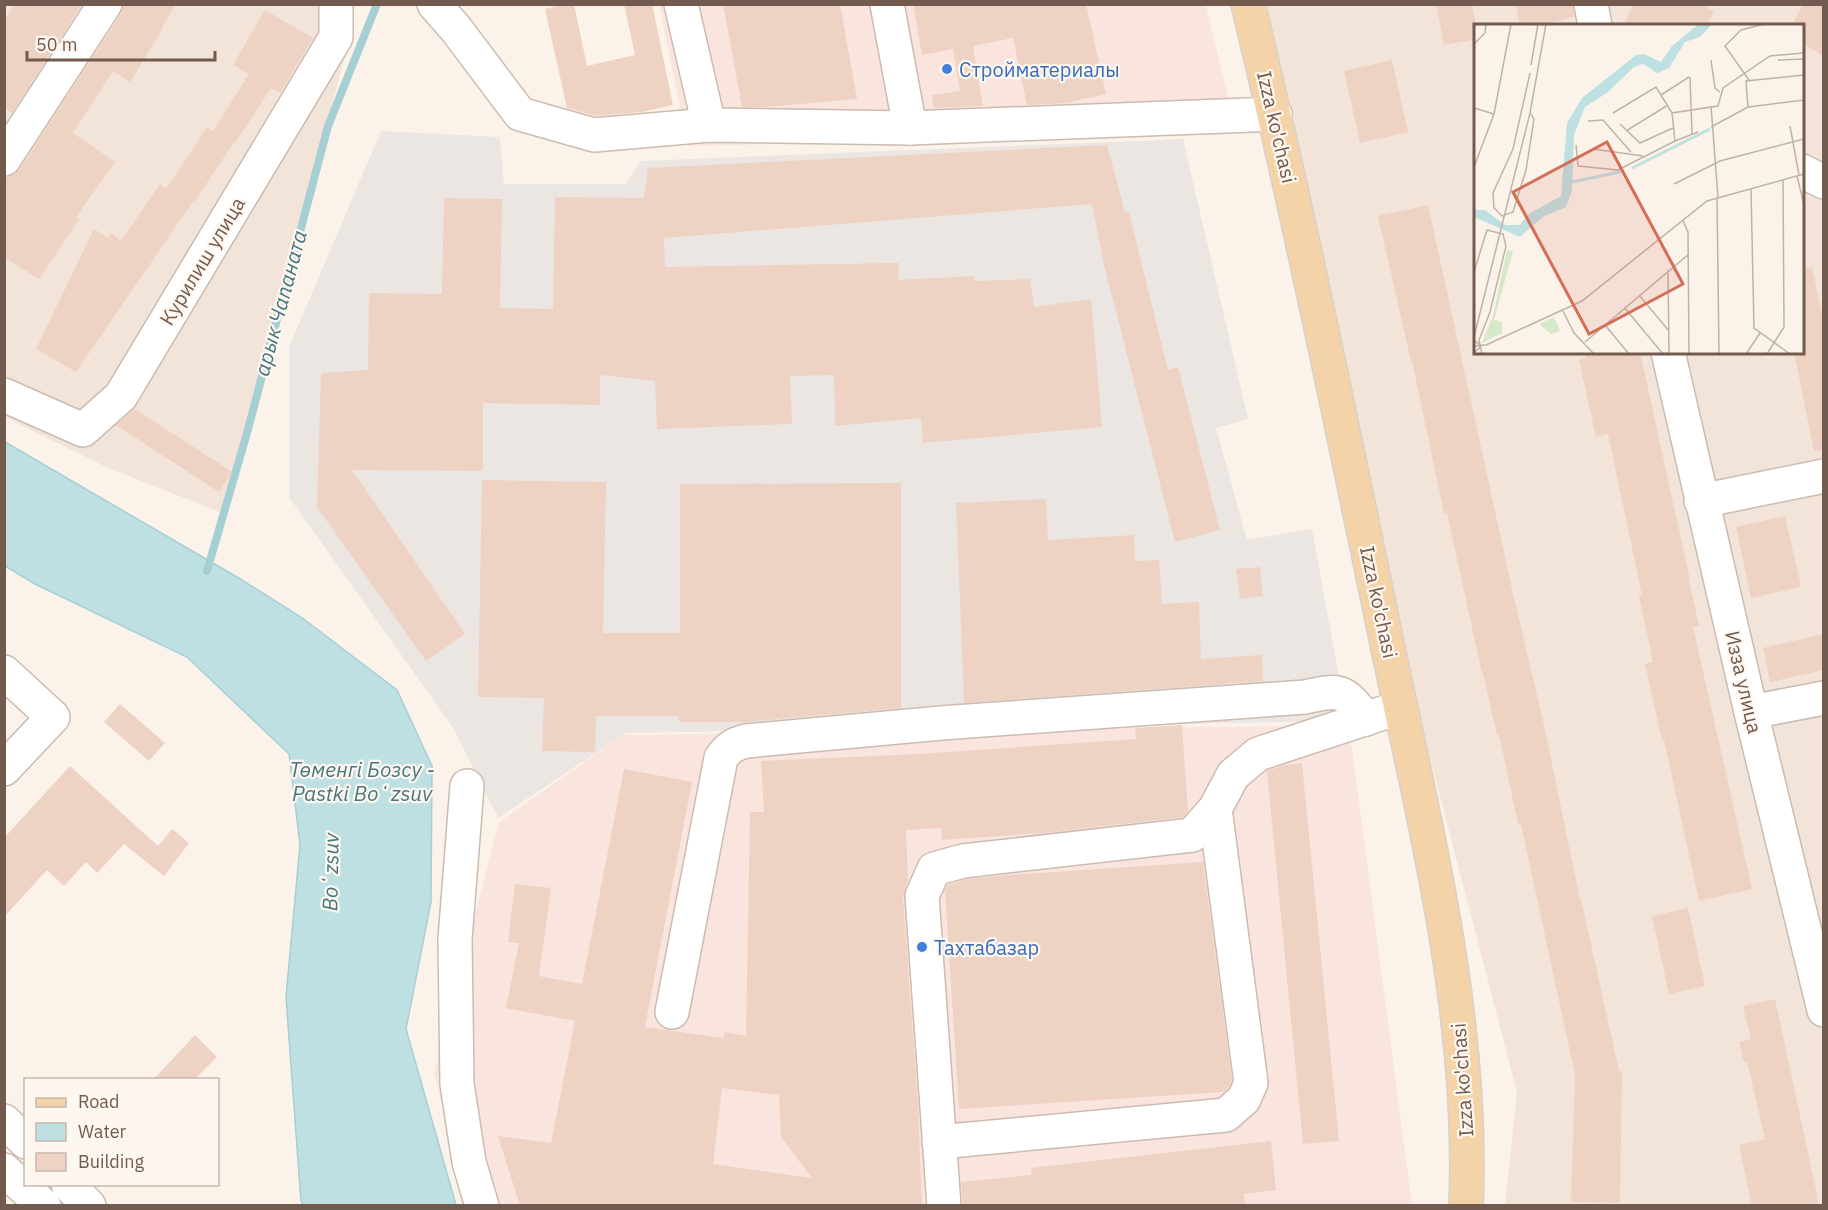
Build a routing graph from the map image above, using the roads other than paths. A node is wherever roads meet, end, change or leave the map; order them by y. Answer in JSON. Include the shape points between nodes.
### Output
{"nodes":[{"id":1,"x":105,"y":4,"type":"edge"},
{"id":2,"x":336,"y":4,"type":"edge"},
{"id":3,"x":434,"y":4,"type":"edge"},
{"id":4,"x":681,"y":4,"type":"edge"},
{"id":5,"x":887,"y":4,"type":"edge"},
{"id":6,"x":1248,"y":4,"type":"edge"},
{"id":7,"x":1591,"y":4,"type":"edge"},
{"id":8,"x":1595,"y":24,"type":"edge"},
{"id":9,"x":1275,"y":114,"type":"junction"},
{"id":10,"x":709,"y":125,"type":"junction"},
{"id":11,"x":910,"y":128,"type":"junction"},
{"id":12,"x":4,"y":159,"type":"edge"},
{"id":13,"x":1804,"y":172,"type":"edge"},
{"id":14,"x":1824,"y":182,"type":"edge"},
{"id":15,"x":1668,"y":354,"type":"edge"},
{"id":16,"x":4,"y":395,"type":"edge"},
{"id":17,"x":1824,"y":476,"type":"edge"},
{"id":18,"x":1701,"y":501,"type":"junction"},
{"id":19,"x":4,"y":672,"type":"edge"},
{"id":20,"x":1824,"y":698,"type":"edge"},
{"id":21,"x":1400,"y":707,"type":"junction"},
{"id":22,"x":1751,"y":712,"type":"junction"},
{"id":23,"x":1366,"y":719,"type":"junction"},
{"id":24,"x":10,"y":752,"type":"edge"},
{"id":25,"x":467,"y":786,"type":"dead end"},
{"id":26,"x":1215,"y":809,"type":"junction"},
{"id":27,"x":1823,"y":1003,"type":"edge"},
{"id":28,"x":672,"y":1012,"type":"dead end"},
{"id":29,"x":4,"y":1121,"type":"edge"},
{"id":30,"x":24,"y":1140,"type":"edge"},
{"id":31,"x":939,"y":1142,"type":"junction"},
{"id":32,"x":4,"y":1170,"type":"edge"},
{"id":33,"x":69,"y":1186,"type":"edge"},
{"id":34,"x":44,"y":1206,"type":"edge"},
{"id":35,"x":89,"y":1206,"type":"edge"},
{"id":36,"x":482,"y":1206,"type":"edge"},
{"id":37,"x":944,"y":1206,"type":"edge"},
{"id":38,"x":1466,"y":1206,"type":"edge"}],
"edges":[{"from":1,"to":12,"type":"street"},
{"from":2,"to":16,"type":"street","name":"Курилиш улица","via":[[336,37],[121,396],[83,430]]},
{"from":3,"to":10,"type":"street","via":[[520,114],[594,135]]},
{"from":4,"to":10,"type":"street"},
{"from":5,"to":11,"type":"street"},
{"from":6,"to":9,"type":"main road","name":"Izza ko'chasi"},
{"from":7,"to":8,"type":"street"},
{"from":9,"to":11,"type":"street"},
{"from":9,"to":21,"type":"main road","name":"Izza ko'chasi"},
{"from":10,"to":11,"type":"street"},
{"from":13,"to":14,"type":"street"},
{"from":15,"to":18,"type":"street","name":"Изза улица"},
{"from":17,"to":18,"type":"street"},
{"from":18,"to":22,"type":"street","name":"Изза улица"},
{"from":19,"to":24,"type":"street","via":[[53,717]]},
{"from":20,"to":22,"type":"street"},
{"from":21,"to":23,"type":"street"},
{"from":21,"to":38,"type":"main road","name":"Izza ko'chasi","via":[[1452,969],[1466,1104]]},
{"from":22,"to":27,"type":"street","name":"Изза улица"},
{"from":23,"to":26,"type":"street","via":[[1258,754],[1233,776]]},
{"from":23,"to":28,"type":"street","via":[[1349,697],[1331,692],[941,723],[735,744],[721,758]]},
{"from":25,"to":36,"type":"street","via":[[455,939],[457,1084],[469,1162]]},
{"from":26,"to":31,"type":"street","via":[[1192,835],[963,861],[934,869],[922,896]]},
{"from":26,"to":31,"type":"street","via":[[1251,1083],[1244,1099],[1226,1115]]},
{"from":29,"to":30,"type":"street"},
{"from":31,"to":37,"type":"street"},
{"from":32,"to":34,"type":"street"},
{"from":33,"to":35,"type":"street"}]}
